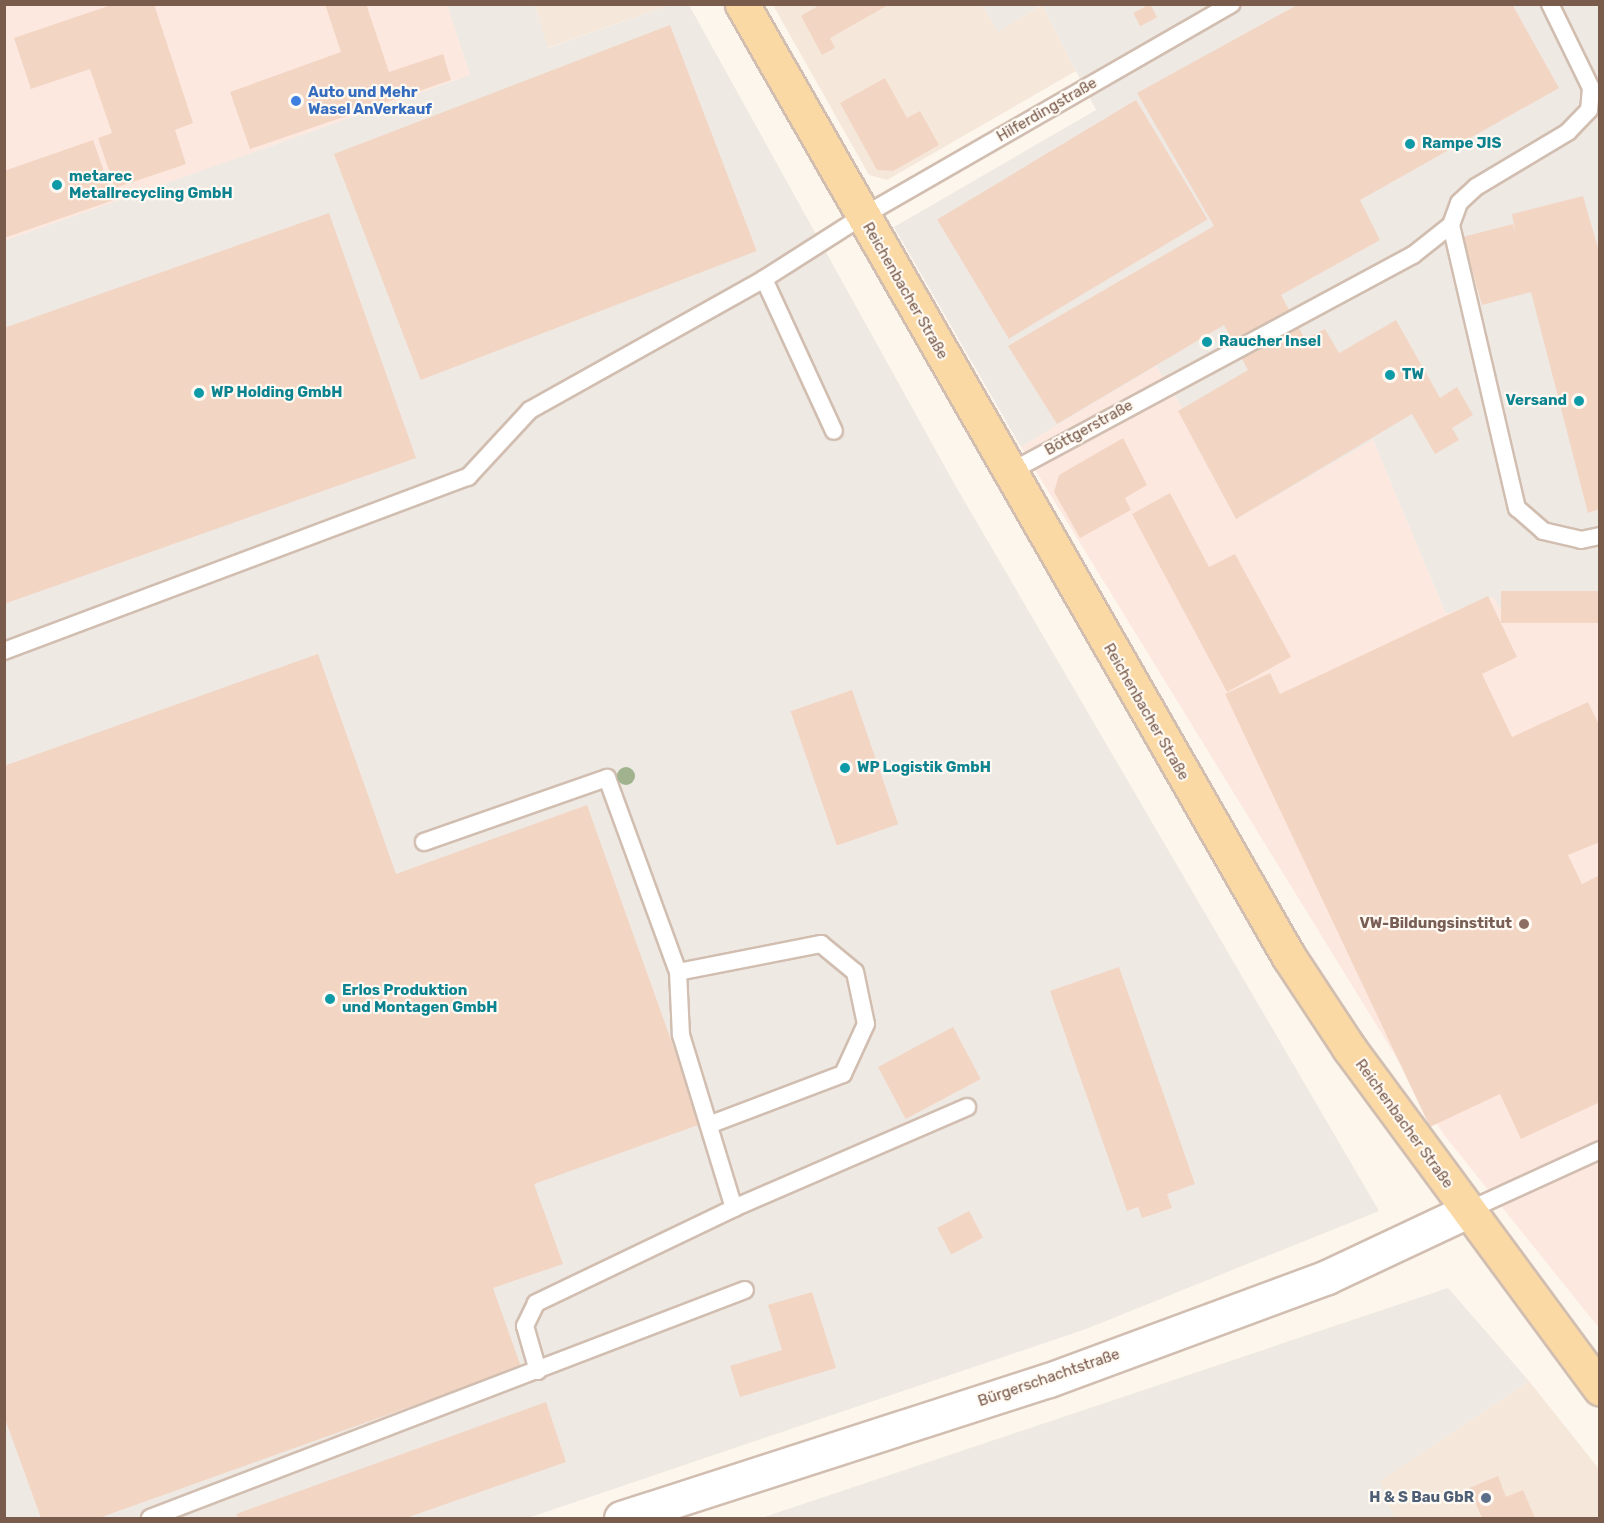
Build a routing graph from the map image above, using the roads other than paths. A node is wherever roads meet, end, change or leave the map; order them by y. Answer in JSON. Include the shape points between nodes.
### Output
{"nodes":[{"id":1,"x":742,"y":4,"type":"edge"},
{"id":2,"x":1231,"y":4,"type":"edge"},
{"id":3,"x":1550,"y":4,"type":"edge"},
{"id":4,"x":1591,"y":88,"type":"junction"},
{"id":5,"x":1599,"y":103,"type":"edge"},
{"id":6,"x":863,"y":216,"type":"junction"},
{"id":7,"x":1451,"y":225,"type":"junction"},
{"id":8,"x":764,"y":279,"type":"junction"},
{"id":9,"x":834,"y":431,"type":"dead end"},
{"id":10,"x":1008,"y":473,"type":"junction"},
{"id":11,"x":1599,"y":536,"type":"edge"},
{"id":12,"x":4,"y":651,"type":"edge"},
{"id":13,"x":424,"y":842,"type":"dead end"},
{"id":14,"x":678,"y":972,"type":"junction"},
{"id":15,"x":967,"y":1107,"type":"dead end"},
{"id":16,"x":709,"y":1125,"type":"junction"},
{"id":17,"x":1599,"y":1150,"type":"edge"},
{"id":18,"x":734,"y":1208,"type":"junction"},
{"id":19,"x":1467,"y":1211,"type":"junction"},
{"id":20,"x":745,"y":1290,"type":"dead end"},
{"id":21,"x":538,"y":1371,"type":"junction"},
{"id":22,"x":1599,"y":1389,"type":"edge"},
{"id":23,"x":150,"y":1518,"type":"edge"},
{"id":24,"x":621,"y":1518,"type":"edge"}],
"edges":[{"from":1,"to":6,"type":"main road","name":"Reichenbacher Straße"},
{"from":2,"to":6,"type":"lane","name":"Hilferdingstraße"},
{"from":3,"to":4,"type":"lane"},
{"from":4,"to":5,"type":"lane"},
{"from":4,"to":7,"type":"lane","via":[[1589,110],[1568,132],[1476,187],[1460,203]]},
{"from":6,"to":8,"type":"lane","name":"Hilferdingstraße"},
{"from":6,"to":10,"type":"main road","name":"Reichenbacher Straße"},
{"from":7,"to":10,"type":"lane","name":"Böttgerstraße","via":[[1413,255]]},
{"from":7,"to":11,"type":"lane","via":[[1517,508],[1543,531],[1581,540]]},
{"from":8,"to":9,"type":"lane"},
{"from":8,"to":12,"type":"lane","name":"Hilferdingstraße","via":[[530,410],[468,477]]},
{"from":10,"to":19,"type":"main road","name":"Reichenbacher Straße","via":[[1289,957]]},
{"from":13,"to":14,"type":"lane","via":[[607,778]]},
{"from":14,"to":16,"type":"lane","via":[[681,1035]]},
{"from":14,"to":16,"type":"lane","via":[[821,944],[855,972],[866,1024],[843,1074]]},
{"from":15,"to":18,"type":"lane"},
{"from":16,"to":18,"type":"lane"},
{"from":17,"to":19,"type":"lane"},
{"from":18,"to":21,"type":"lane","via":[[536,1304],[525,1326]]},
{"from":19,"to":22,"type":"main road","name":"Reichenbacher Straße"},
{"from":19,"to":24,"type":"main road","name":"Bürgerschachtstraße","via":[[1327,1277],[1049,1380]]},
{"from":20,"to":21,"type":"lane"},
{"from":21,"to":23,"type":"lane"}]}
